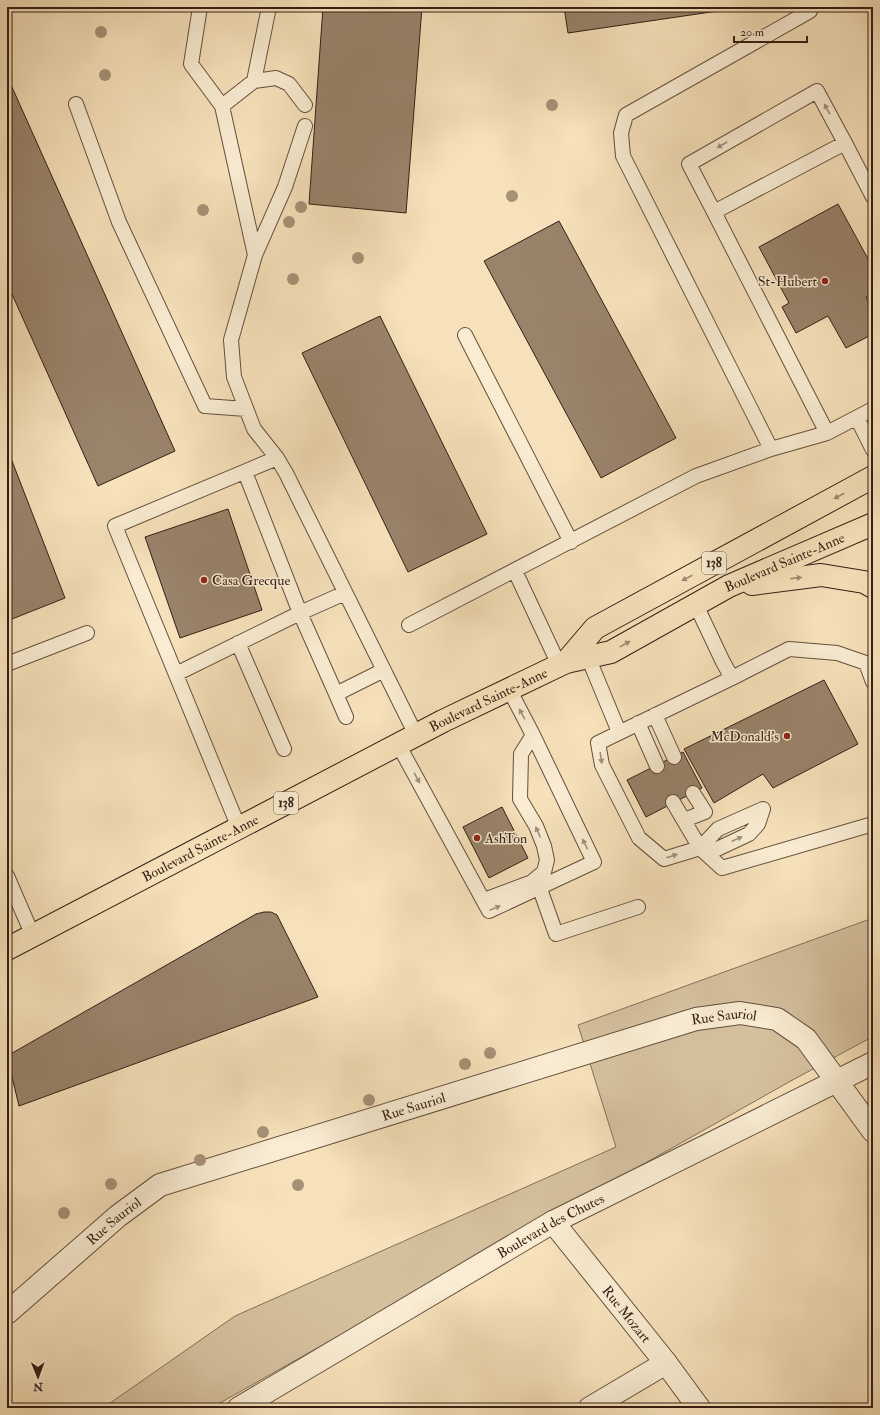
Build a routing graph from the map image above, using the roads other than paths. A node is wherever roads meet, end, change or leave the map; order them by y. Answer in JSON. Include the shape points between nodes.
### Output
{"nodes":[{"id":1,"x":200,"y":7,"type":"edge"},
{"id":2,"x":269,"y":7,"type":"edge"},
{"id":3,"x":810,"y":11,"type":"dead end"},
{"id":4,"x":254,"y":81,"type":"junction"},
{"id":5,"x":76,"y":104,"type":"dead end"},
{"id":6,"x":305,"y":105,"type":"dead end"},
{"id":7,"x":222,"y":106,"type":"junction"},
{"id":8,"x":305,"y":126,"type":"dead end"},
{"id":9,"x":845,"y":143,"type":"junction"},
{"id":10,"x":873,"y":197,"type":"edge"},
{"id":11,"x":714,"y":212,"type":"junction"},
{"id":12,"x":255,"y":255,"type":"junction"},
{"id":13,"x":465,"y":335,"type":"dead end"},
{"id":14,"x":246,"y":409,"type":"junction"},
{"id":15,"x":873,"y":409,"type":"edge"},
{"id":16,"x":857,"y":418,"type":"junction"},
{"id":17,"x":827,"y":433,"type":"junction"},
{"id":18,"x":770,"y":449,"type":"junction"},
{"id":19,"x":873,"y":450,"type":"edge"},
{"id":20,"x":278,"y":458,"type":"junction"},
{"id":21,"x":245,"y":472,"type":"junction"},
{"id":22,"x":873,"y":477,"type":"edge"},
{"id":23,"x":873,"y":524,"type":"edge"},
{"id":24,"x":570,"y":542,"type":"junction"},
{"id":25,"x":515,"y":571,"type":"junction"},
{"id":26,"x":729,"y":586,"type":"junction"},
{"id":27,"x":873,"y":587,"type":"edge"},
{"id":28,"x":345,"y":593,"type":"junction"},
{"id":29,"x":696,"y":604,"type":"junction"},
{"id":30,"x":300,"y":613,"type":"junction"},
{"id":31,"x":409,"y":625,"type":"dead end"},
{"id":32,"x":87,"y":633,"type":"dead end"},
{"id":33,"x":238,"y":643,"type":"junction"},
{"id":34,"x":588,"y":657,"type":"junction"},
{"id":35,"x":563,"y":663,"type":"junction"},
{"id":36,"x":7,"y":664,"type":"edge"},
{"id":37,"x":384,"y":670,"type":"junction"},
{"id":38,"x":176,"y":674,"type":"junction"},
{"id":39,"x":732,"y":678,"type":"junction"},
{"id":40,"x":873,"y":682,"type":"edge"},
{"id":41,"x":509,"y":689,"type":"junction"},
{"id":42,"x":336,"y":694,"type":"junction"},
{"id":43,"x":655,"y":715,"type":"junction"},
{"id":44,"x":346,"y":717,"type":"dead end"},
{"id":45,"x":638,"y":723,"type":"junction"},
{"id":46,"x":619,"y":732,"type":"junction"},
{"id":47,"x":533,"y":735,"type":"junction"},
{"id":48,"x":407,"y":740,"type":"junction"},
{"id":49,"x":284,"y":749,"type":"dead end"},
{"id":50,"x":674,"y":757,"type":"dead end"},
{"id":51,"x":657,"y":766,"type":"dead end"},
{"id":52,"x":693,"y":793,"type":"dead end"},
{"id":53,"x":673,"y":802,"type":"dead end"},
{"id":54,"x":763,"y":809,"type":"dead end"},
{"id":55,"x":684,"y":820,"type":"junction"},
{"id":56,"x":873,"y":824,"type":"edge"},
{"id":57,"x":239,"y":828,"type":"junction"},
{"id":58,"x":700,"y":848,"type":"junction"},
{"id":59,"x":7,"y":876,"type":"edge"},
{"id":60,"x":540,"y":888,"type":"junction"},
{"id":61,"x":484,"y":900,"type":"junction"},
{"id":62,"x":638,"y":907,"type":"dead end"},
{"id":63,"x":33,"y":936,"type":"junction"},
{"id":64,"x":7,"y":949,"type":"edge"},
{"id":65,"x":873,"y":1063,"type":"edge"},
{"id":66,"x":836,"y":1081,"type":"junction"},
{"id":67,"x":873,"y":1131,"type":"edge"},
{"id":68,"x":553,"y":1222,"type":"junction"},
{"id":69,"x":7,"y":1313,"type":"edge"},
{"id":70,"x":666,"y":1363,"type":"junction"},
{"id":71,"x":239,"y":1408,"type":"edge"},
{"id":72,"x":590,"y":1408,"type":"edge"},
{"id":73,"x":699,"y":1408,"type":"edge"}],
"edges":[{"from":1,"to":7,"type":"lane","via":[[191,64]]},
{"from":2,"to":4,"type":"lane"},
{"from":3,"to":18,"type":"lane","via":[[626,115],[621,133],[623,156]]},
{"from":4,"to":6,"type":"lane","via":[[276,78],[288,84]]},
{"from":4,"to":7,"type":"lane"},
{"from":5,"to":14,"type":"lane","via":[[119,222],[205,406]]},
{"from":7,"to":12,"type":"lane"},
{"from":8,"to":12,"type":"lane","via":[[285,187]]},
{"from":9,"to":10,"type":"lane"},
{"from":9,"to":11,"type":"lane"},
{"from":9,"to":11,"type":"lane","one_way":true,"via":[[817,91],[689,164]]},
{"from":11,"to":17,"type":"lane"},
{"from":12,"to":14,"type":"lane","via":[[231,340],[234,377]]},
{"from":13,"to":24,"type":"lane"},
{"from":14,"to":20,"type":"lane","via":[[254,429]]},
{"from":15,"to":16,"type":"lane"},
{"from":16,"to":17,"type":"lane"},
{"from":16,"to":19,"type":"lane"},
{"from":17,"to":18,"type":"lane"},
{"from":18,"to":24,"type":"lane","via":[[696,476]]},
{"from":20,"to":21,"type":"lane"},
{"from":20,"to":28,"type":"lane"},
{"from":21,"to":30,"type":"lane"},
{"from":21,"to":38,"type":"lane","via":[[115,526]]},
{"from":22,"to":35,"type":"main road","name":"Boulevard Sainte-Anne","number":"138","one_way":true,"via":[[595,628]]},
{"from":23,"to":26,"type":"main road","name":"Boulevard Sainte-Anne","number":"138"},
{"from":24,"to":25,"type":"lane"},
{"from":25,"to":31,"type":"lane"},
{"from":25,"to":35,"type":"lane"},
{"from":26,"to":27,"type":"main road","one_way":true,"via":[[821,576],[864,582]]},
{"from":26,"to":29,"type":"main road","name":"Boulevard Sainte-Anne","number":"138"},
{"from":28,"to":30,"type":"lane"},
{"from":28,"to":37,"type":"lane"},
{"from":34,"to":29,"type":"main road","name":"Boulevard Sainte-Anne","number":"138","one_way":true,"via":[[611,652]]},
{"from":29,"to":39,"type":"lane"},
{"from":30,"to":33,"type":"lane"},
{"from":30,"to":42,"type":"lane"},
{"from":32,"to":36,"type":"lane"},
{"from":33,"to":38,"type":"lane"},
{"from":33,"to":49,"type":"lane"},
{"from":34,"to":35,"type":"main road","name":"Boulevard Sainte-Anne","number":"138"},
{"from":34,"to":46,"type":"lane"},
{"from":35,"to":41,"type":"main road","name":"Boulevard Sainte-Anne","number":"138"},
{"from":37,"to":42,"type":"lane"},
{"from":37,"to":48,"type":"lane"},
{"from":38,"to":57,"type":"lane"},
{"from":39,"to":40,"type":"lane","via":[[789,649],[837,653],[866,663]]},
{"from":39,"to":43,"type":"lane"},
{"from":47,"to":41,"type":"lane","one_way":true},
{"from":41,"to":48,"type":"main road","name":"Boulevard Sainte-Anne","number":"138"},
{"from":42,"to":44,"type":"lane"},
{"from":43,"to":45,"type":"lane"},
{"from":43,"to":50,"type":"lane"},
{"from":45,"to":46,"type":"lane"},
{"from":45,"to":51,"type":"lane"},
{"from":46,"to":58,"type":"lane","one_way":true,"via":[[598,743],[602,764],[639,838],[664,859]]},
{"from":60,"to":47,"type":"lane","one_way":true,"via":[[594,862]]},
{"from":61,"to":47,"type":"lane","one_way":true,"via":[[532,882],[544,872],[547,860],[544,846],[520,799],[521,754]]},
{"from":48,"to":57,"type":"main road","name":"Boulevard Sainte-Anne","number":"138"},
{"from":48,"to":61,"type":"lane","one_way":true},
{"from":52,"to":55,"type":"lane","via":[[704,812]]},
{"from":53,"to":55,"type":"lane"},
{"from":58,"to":54,"type":"lane","one_way":true,"via":[[718,829]]},
{"from":55,"to":58,"type":"lane"},
{"from":56,"to":58,"type":"lane","via":[[722,868]]},
{"from":57,"to":63,"type":"main road","name":"Boulevard Sainte-Anne","number":"138"},
{"from":59,"to":63,"type":"lane"},
{"from":61,"to":60,"type":"lane","one_way":true,"via":[[489,911]]},
{"from":60,"to":62,"type":"lane","via":[[556,934]]},
{"from":63,"to":64,"type":"main road","name":"Boulevard Sainte-Anne","number":"138"},
{"from":65,"to":66,"type":"street","name":"Boulevard des Chutes"},
{"from":66,"to":67,"type":"street","name":"Rue Sauriol"},
{"from":66,"to":68,"type":"street","name":"Boulevard des Chutes"},
{"from":66,"to":69,"type":"street","name":"Rue Sauriol","via":[[806,1039],[777,1019],[740,1013],[696,1019],[160,1185],[118,1216]]},
{"from":68,"to":70,"type":"street","name":"Rue Mozart"},
{"from":68,"to":71,"type":"street","name":"Boulevard des Chutes"},
{"from":70,"to":72,"type":"street"},
{"from":70,"to":73,"type":"street","name":"Rue Mozart"}]}
